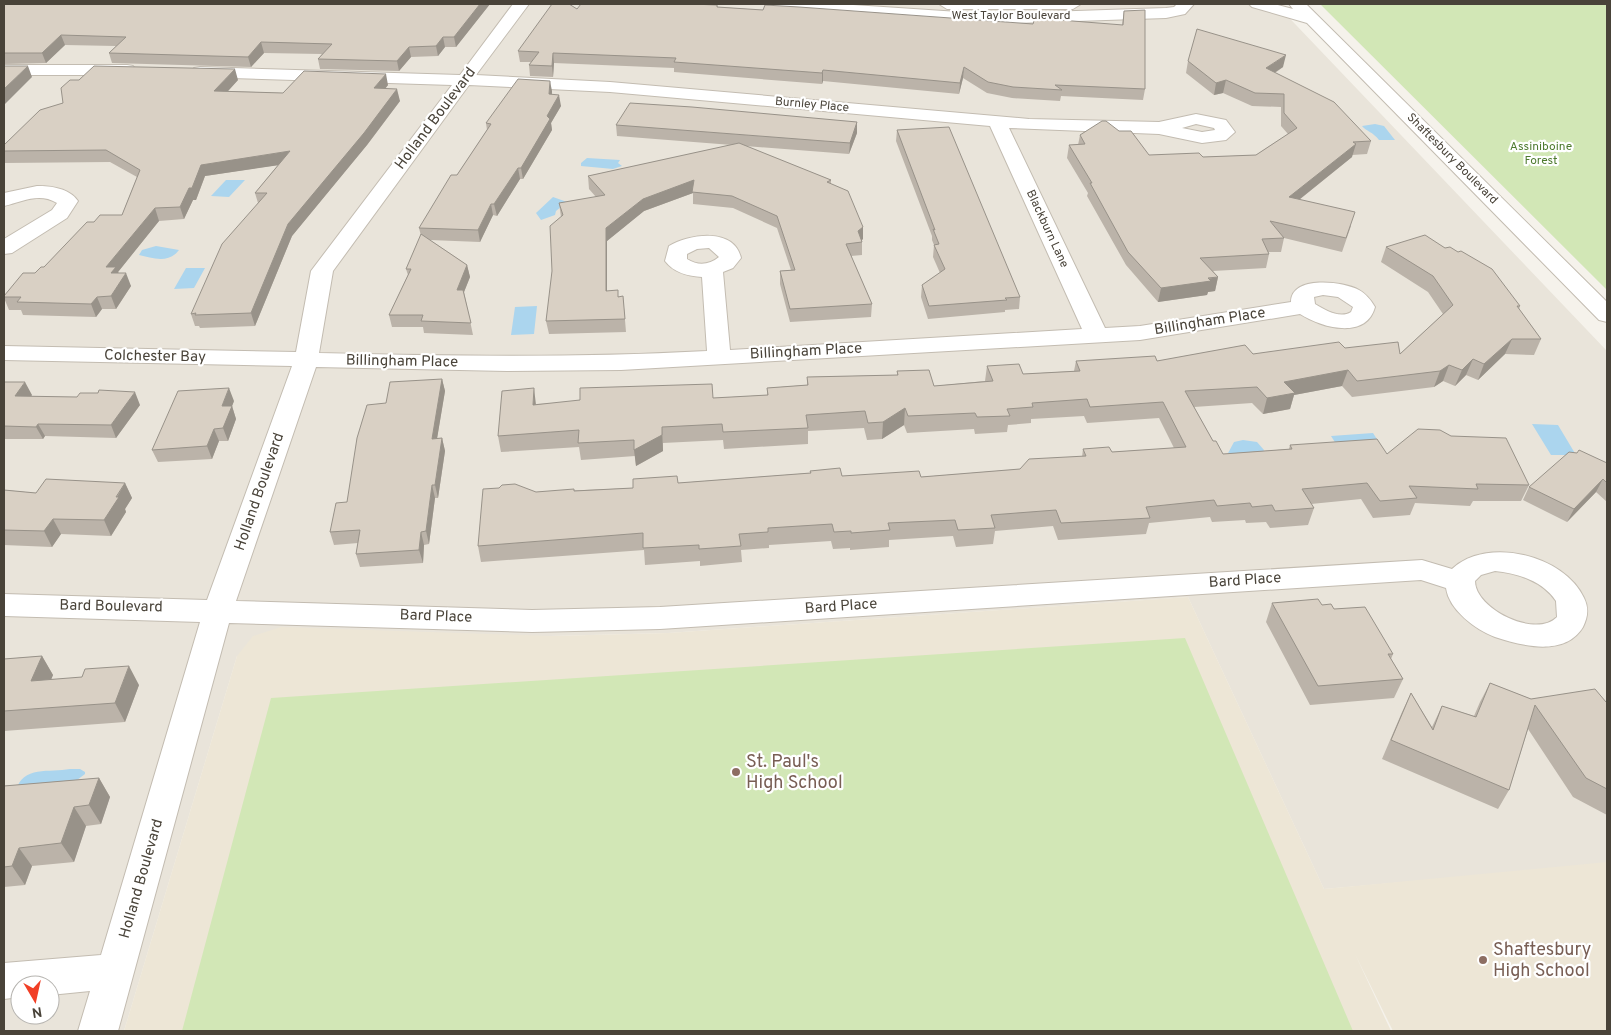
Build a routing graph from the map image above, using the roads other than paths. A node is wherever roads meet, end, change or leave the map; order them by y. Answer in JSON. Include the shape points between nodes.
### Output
{"nodes":[{"id":1,"x":521,"y":4,"type":"edge"},
{"id":2,"x":774,"y":4,"type":"edge"},
{"id":3,"x":947,"y":4,"type":"edge"},
{"id":4,"x":1072,"y":4,"type":"edge"},
{"id":5,"x":1186,"y":4,"type":"edge"},
{"id":6,"x":1257,"y":4,"type":"edge"},
{"id":7,"x":1297,"y":4,"type":"edge"},
{"id":8,"x":805,"y":5,"type":"edge"},
{"id":9,"x":1311,"y":18,"type":"junction"},
{"id":10,"x":4,"y":70,"type":"edge"},
{"id":11,"x":140,"y":70,"type":"edge"},
{"id":12,"x":180,"y":71,"type":"edge"},
{"id":13,"x":465,"y":80,"type":"junction"},
{"id":14,"x":997,"y":121,"type":"junction"},
{"id":15,"x":1159,"y":128,"type":"dead end"},
{"id":16,"x":4,"y":200,"type":"edge"},
{"id":17,"x":4,"y":248,"type":"edge"},
{"id":18,"x":712,"y":269,"type":"dead end"},
{"id":19,"x":1304,"y":307,"type":"dead end"},
{"id":20,"x":1607,"y":315,"type":"edge"},
{"id":21,"x":1097,"y":336,"type":"junction"},
{"id":22,"x":4,"y":353,"type":"edge"},
{"id":23,"x":719,"y":357,"type":"junction"},
{"id":24,"x":306,"y":360,"type":"junction"},
{"id":25,"x":1460,"y":582,"type":"dead end"},
{"id":26,"x":4,"y":605,"type":"edge"},
{"id":27,"x":218,"y":610,"type":"junction"},
{"id":28,"x":116,"y":971,"type":"junction"},
{"id":29,"x":4,"y":980,"type":"edge"},
{"id":30,"x":98,"y":1031,"type":"edge"}],
"edges":[{"from":1,"to":13,"type":"street","name":"Holland Boulevard"},
{"from":2,"to":8,"type":"street","name":"West Taylor Boulevard"},
{"from":3,"to":4,"type":"street","name":"West Taylor Boulevard"},
{"from":5,"to":8,"type":"street","name":"West Taylor Boulevard","via":[[1179,11],[1166,13],[989,19]]},
{"from":6,"to":9,"type":"street"},
{"from":7,"to":9,"type":"street","name":"Shaftesbury Boulevard"},
{"from":9,"to":20,"type":"street","name":"Shaftesbury Boulevard"},
{"from":10,"to":11,"type":"street"},
{"from":12,"to":13,"type":"street"},
{"from":13,"to":14,"type":"street","name":"Burnley Place","via":[[610,87]]},
{"from":13,"to":24,"type":"street","name":"Holland Boulevard","via":[[322,271]]},
{"from":14,"to":15,"type":"street","name":"Burnley Place"},
{"from":14,"to":21,"type":"street","name":"Blackburn Lane"},
{"from":16,"to":17,"type":"street","via":[[40,192],[58,195],[68,201],[60,214]]},
{"from":18,"to":23,"type":"street"},
{"from":19,"to":21,"type":"street","name":"Billingham Place","via":[[1140,333]]},
{"from":21,"to":23,"type":"street","name":"Billingham Place"},
{"from":22,"to":24,"type":"street","name":"Colchester Bay"},
{"from":23,"to":24,"type":"street","name":"Billingham Place","via":[[621,363],[507,364]]},
{"from":24,"to":27,"type":"street","name":"Holland Boulevard"},
{"from":25,"to":27,"type":"street","name":"Bard Place","via":[[1422,570],[660,618],[542,621]]},
{"from":26,"to":27,"type":"street","name":"Bard Boulevard"},
{"from":27,"to":28,"type":"street","name":"Holland Boulevard"},
{"from":28,"to":29,"type":"street"},
{"from":28,"to":30,"type":"street","name":"Holland Boulevard"}]}
